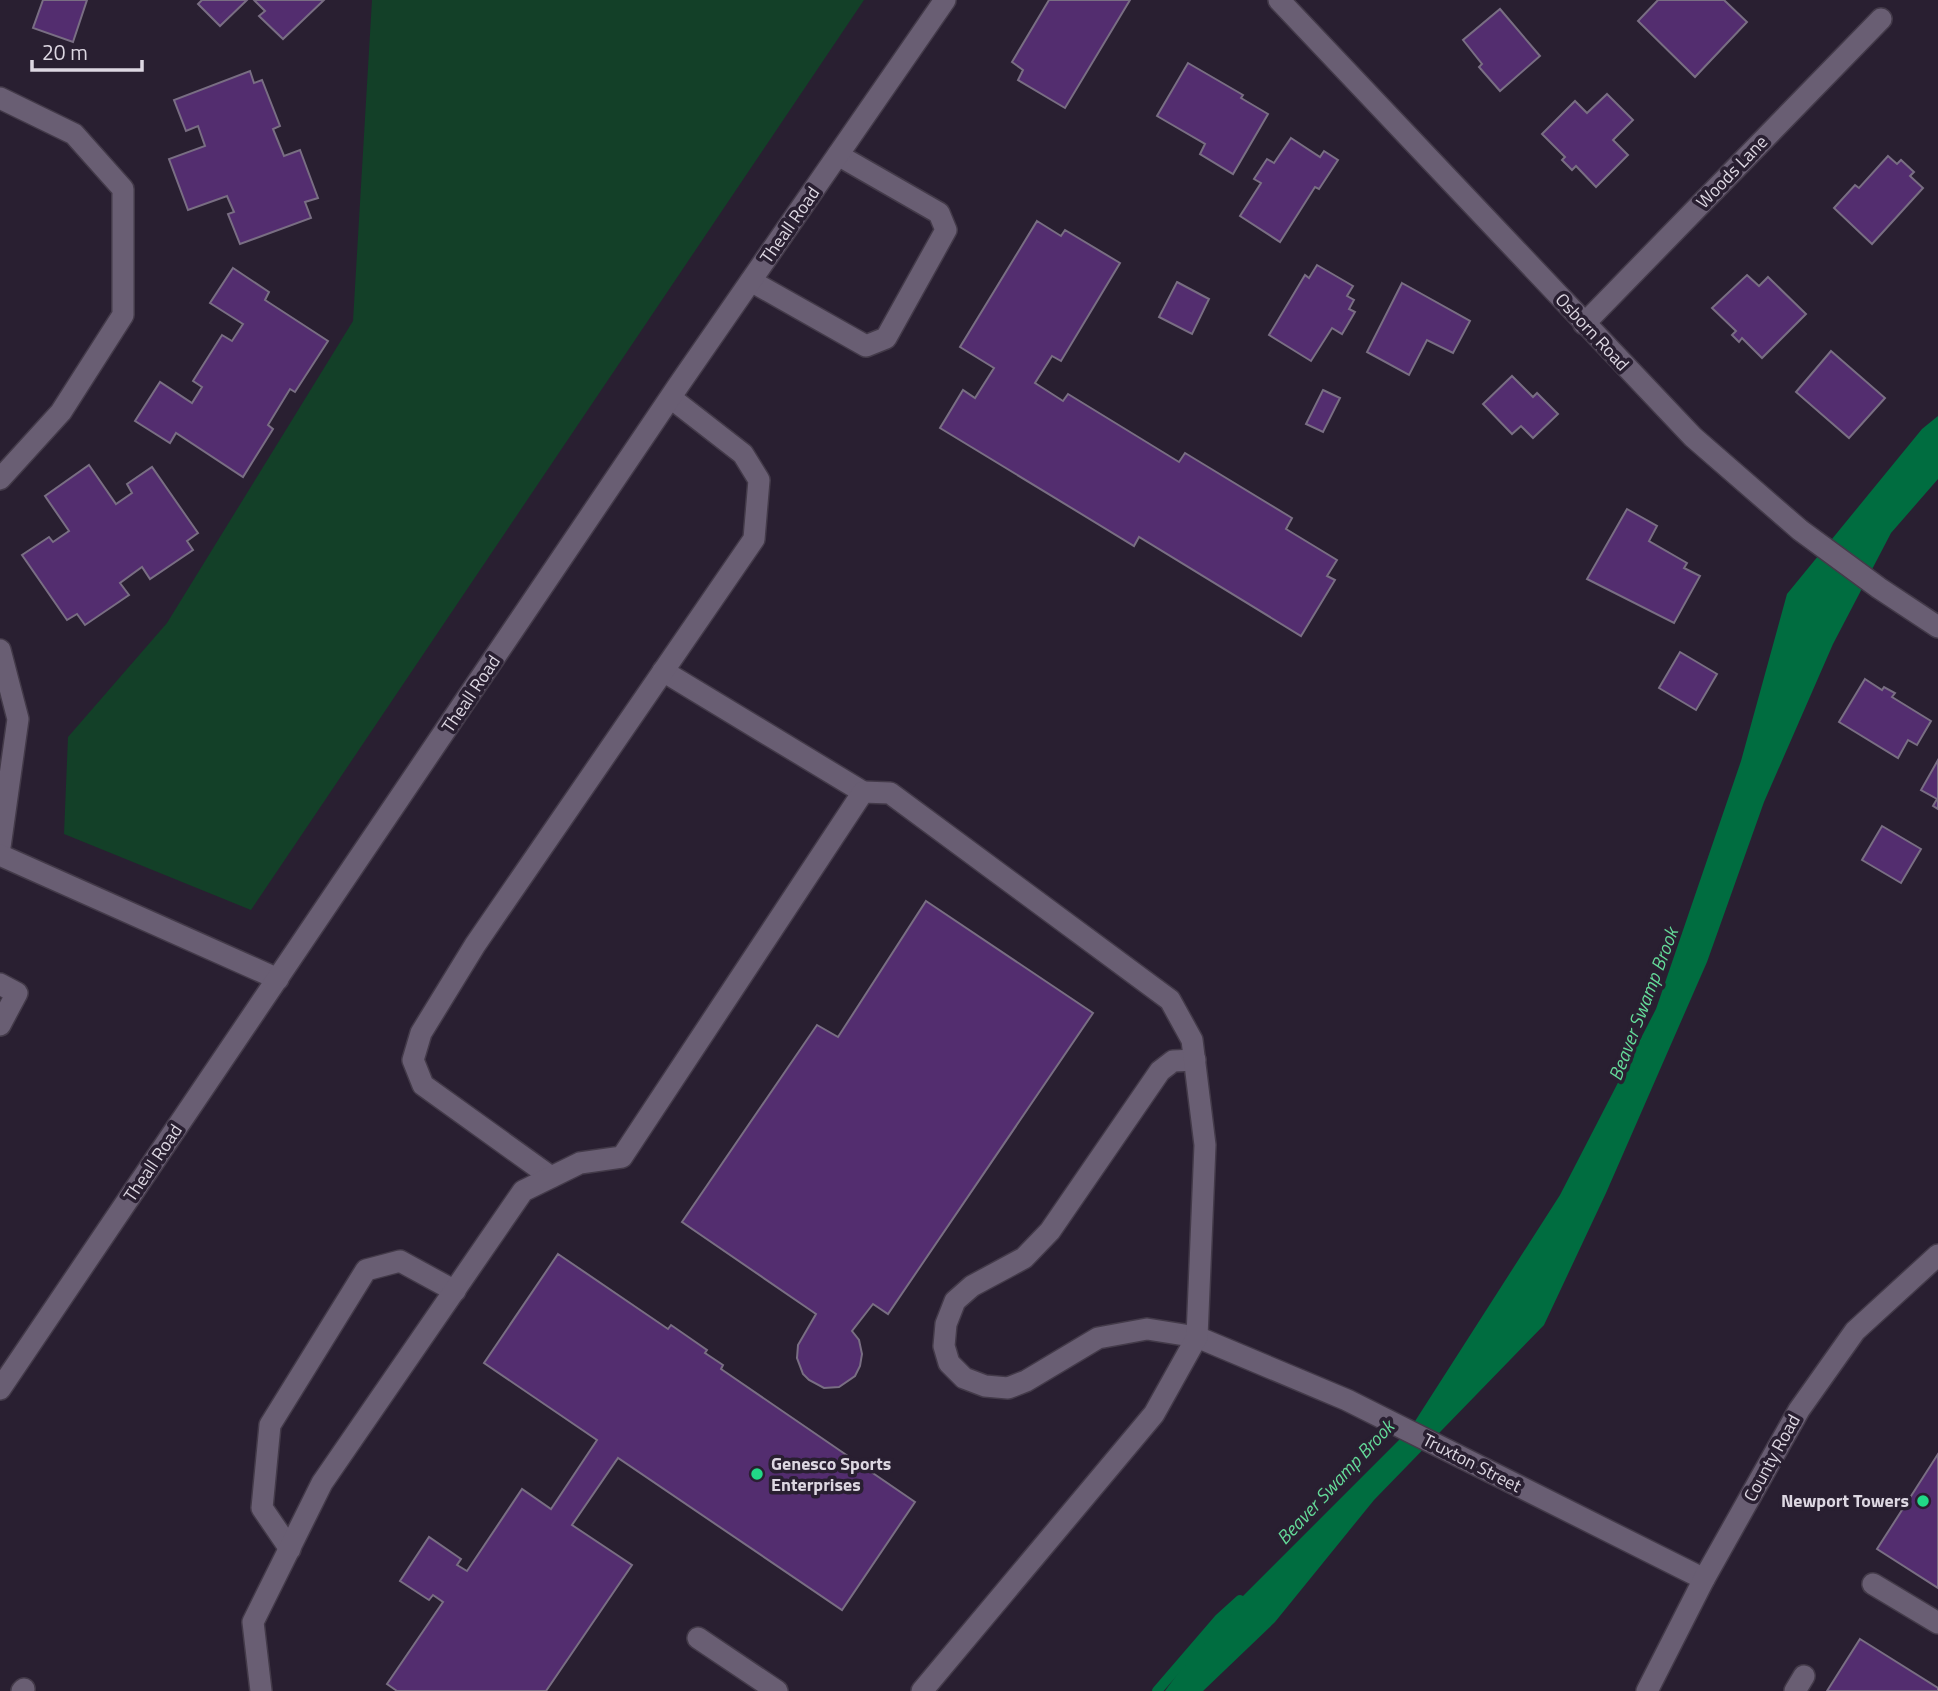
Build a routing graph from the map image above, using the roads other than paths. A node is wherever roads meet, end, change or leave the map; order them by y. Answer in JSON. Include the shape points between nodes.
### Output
{"nodes":[{"id":1,"x":945,"y":0,"type":"edge"},
{"id":2,"x":1279,"y":0,"type":"edge"},
{"id":3,"x":1881,"y":19,"type":"dead end"},
{"id":4,"x":0,"y":98,"type":"edge"},
{"id":5,"x":838,"y":155,"type":"junction"},
{"id":6,"x":751,"y":281,"type":"junction"},
{"id":7,"x":1584,"y":324,"type":"junction"},
{"id":8,"x":671,"y":398,"type":"junction"},
{"id":9,"x":0,"y":479,"type":"edge"},
{"id":10,"x":1938,"y":627,"type":"edge"},
{"id":11,"x":0,"y":650,"type":"edge"},
{"id":12,"x":663,"y":671,"type":"junction"},
{"id":13,"x":863,"y":792,"type":"junction"},
{"id":14,"x":0,"y":847,"type":"edge"},
{"id":15,"x":0,"y":855,"type":"edge"},
{"id":16,"x":278,"y":979,"type":"junction"},
{"id":17,"x":0,"y":984,"type":"edge"},
{"id":18,"x":0,"y":1025,"type":"edge"},
{"id":19,"x":1195,"y":1060,"type":"junction"},
{"id":20,"x":551,"y":1178,"type":"junction"},
{"id":21,"x":1938,"y":1255,"type":"edge"},
{"id":22,"x":455,"y":1291,"type":"junction"},
{"id":23,"x":1197,"y":1337,"type":"junction"},
{"id":24,"x":0,"y":1389,"type":"edge"},
{"id":25,"x":290,"y":1549,"type":"junction"},
{"id":26,"x":1704,"y":1580,"type":"junction"},
{"id":27,"x":1873,"y":1584,"type":"dead end"},
{"id":28,"x":1938,"y":1623,"type":"edge"},
{"id":29,"x":698,"y":1638,"type":"dead end"},
{"id":30,"x":261,"y":1691,"type":"edge"},
{"id":31,"x":777,"y":1691,"type":"edge"},
{"id":32,"x":922,"y":1691,"type":"edge"},
{"id":33,"x":1647,"y":1691,"type":"edge"}],
"edges":[{"from":1,"to":5,"type":"street","name":"Theall Road"},
{"from":2,"to":7,"type":"street","name":"Osborn Road"},
{"from":3,"to":7,"type":"street","name":"Woods Lane"},
{"from":4,"to":9,"type":"street","via":[[74,134],[123,188],[123,315],[61,412]]},
{"from":5,"to":6,"type":"street","name":"Theall Road"},
{"from":5,"to":6,"type":"street","via":[[939,213],[946,230],[886,338],[866,346]]},
{"from":6,"to":8,"type":"street","name":"Theall Road"},
{"from":7,"to":10,"type":"street","name":"Osborn Road","via":[[1693,437],[1800,530]]},
{"from":8,"to":12,"type":"street","via":[[743,454],[759,480],[754,539]]},
{"from":8,"to":16,"type":"street","name":"Theall Road"},
{"from":11,"to":14,"type":"street","via":[[18,719]]},
{"from":12,"to":13,"type":"street"},
{"from":12,"to":20,"type":"street","via":[[475,944],[421,1032],[413,1059],[423,1085]]},
{"from":13,"to":19,"type":"street","via":[[890,793],[1170,1000],[1192,1040]]},
{"from":13,"to":20,"type":"street","via":[[622,1157],[580,1163]]},
{"from":15,"to":16,"type":"street"},
{"from":16,"to":24,"type":"street","name":"Theall Road"},
{"from":17,"to":18,"type":"street","via":[[17,993]]},
{"from":19,"to":23,"type":"street","via":[[1205,1145]]},
{"from":19,"to":23,"type":"street","name":"Truxton Street","via":[[1173,1061],[1160,1071],[1037,1246],[956,1301],[946,1324],[944,1346],[949,1363],[964,1378],[1008,1388],[1098,1338],[1147,1329]]},
{"from":20,"to":22,"type":"street","via":[[523,1192]]},
{"from":21,"to":26,"type":"street","name":"County Road","via":[[1855,1331],[1799,1410]]},
{"from":22,"to":25,"type":"street","via":[[323,1483]]},
{"from":22,"to":25,"type":"street","via":[[400,1261],[366,1270],[270,1425],[262,1508]]},
{"from":23,"to":26,"type":"street","name":"Truxton Street","via":[[1347,1400]]},
{"from":23,"to":32,"type":"street","via":[[1154,1414]]},
{"from":25,"to":30,"type":"street","via":[[253,1622]]},
{"from":26,"to":33,"type":"street","name":"County Road"},
{"from":27,"to":28,"type":"street"},
{"from":29,"to":31,"type":"street"}]}
